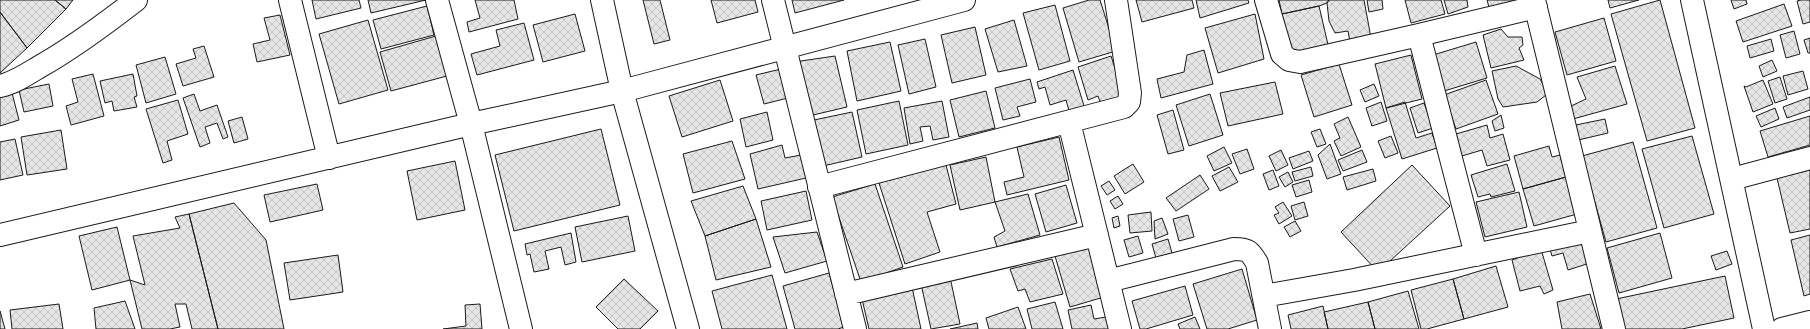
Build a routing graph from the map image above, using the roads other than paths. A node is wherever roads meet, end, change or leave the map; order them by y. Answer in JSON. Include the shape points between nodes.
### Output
{"nodes":[{"id":1,"x":136,"y":0,"type":"edge"},
{"id":2,"x":290,"y":0,"type":"edge"},
{"id":3,"x":437,"y":0,"type":"edge"},
{"id":4,"x":602,"y":0,"type":"edge"},
{"id":5,"x":773,"y":0,"type":"edge"},
{"id":6,"x":964,"y":0,"type":"edge"},
{"id":7,"x":1116,"y":0,"type":"edge"},
{"id":8,"x":1266,"y":0,"type":"edge"},
{"id":9,"x":1692,"y":0,"type":"edge"},
{"id":10,"x":1535,"y":3,"type":"edge"},
{"id":11,"x":1419,"y":35,"type":"junction"},
{"id":12,"x":784,"y":48,"type":"junction"},
{"id":13,"x":0,"y":86,"type":"edge"},
{"id":14,"x":622,"y":91,"type":"junction"},
{"id":15,"x":1069,"y":122,"type":"junction"},
{"id":16,"x":471,"y":124,"type":"junction"},
{"id":17,"x":329,"y":158,"type":"junction"},
{"id":18,"x":1810,"y":158,"type":"edge"},
{"id":19,"x":1732,"y":179,"type":"junction"},
{"id":20,"x":819,"y":187,"type":"junction"},
{"id":21,"x":1590,"y":231,"type":"junction"},
{"id":22,"x":1097,"y":234,"type":"junction"},
{"id":23,"x":0,"y":235,"type":"edge"},
{"id":24,"x":1476,"y":255,"type":"junction"},
{"id":25,"x":1108,"y":281,"type":"junction"},
{"id":26,"x":846,"y":294,"type":"junction"},
{"id":27,"x":1264,"y":296,"type":"junction"},
{"id":28,"x":1810,"y":322,"type":"edge"},
{"id":29,"x":521,"y":329,"type":"edge"},
{"id":30,"x":688,"y":329,"type":"edge"},
{"id":31,"x":855,"y":329,"type":"edge"},
{"id":32,"x":1120,"y":329,"type":"edge"},
{"id":33,"x":1270,"y":329,"type":"edge"},
{"id":34,"x":1614,"y":329,"type":"edge"},
{"id":35,"x":1764,"y":329,"type":"edge"},
{"id":36,"x":1782,"y":329,"type":"edge"}],
"edges":[{"from":1,"to":13,"type":"street","via":[[58,56],[17,80]]},
{"from":2,"to":17,"type":"street"},
{"from":3,"to":16,"type":"street"},
{"from":4,"to":14,"type":"street"},
{"from":5,"to":12,"type":"street"},
{"from":6,"to":12,"type":"street"},
{"from":7,"to":15,"type":"street","via":[[1130,93],[1129,102],[1117,110]]},
{"from":8,"to":11,"type":"street","via":[[1282,54],[1288,60],[1300,62]]},
{"from":9,"to":19,"type":"street"},
{"from":10,"to":11,"type":"street"},
{"from":10,"to":21,"type":"street"},
{"from":11,"to":24,"type":"street"},
{"from":12,"to":14,"type":"street"},
{"from":12,"to":20,"type":"street"},
{"from":14,"to":16,"type":"street"},
{"from":14,"to":30,"type":"street"},
{"from":15,"to":20,"type":"street"},
{"from":15,"to":22,"type":"street"},
{"from":16,"to":17,"type":"street"},
{"from":16,"to":29,"type":"street"},
{"from":17,"to":23,"type":"street"},
{"from":18,"to":19,"type":"street"},
{"from":19,"to":35,"type":"street"},
{"from":20,"to":26,"type":"street"},
{"from":21,"to":24,"type":"street"},
{"from":21,"to":34,"type":"street"},
{"from":22,"to":25,"type":"street"},
{"from":22,"to":26,"type":"street"},
{"from":24,"to":27,"type":"street"},
{"from":25,"to":27,"type":"street","via":[[1234,249],[1245,249],[1257,263]]},
{"from":25,"to":32,"type":"street"},
{"from":26,"to":31,"type":"street"},
{"from":27,"to":33,"type":"street"},
{"from":28,"to":36,"type":"street"}]}
